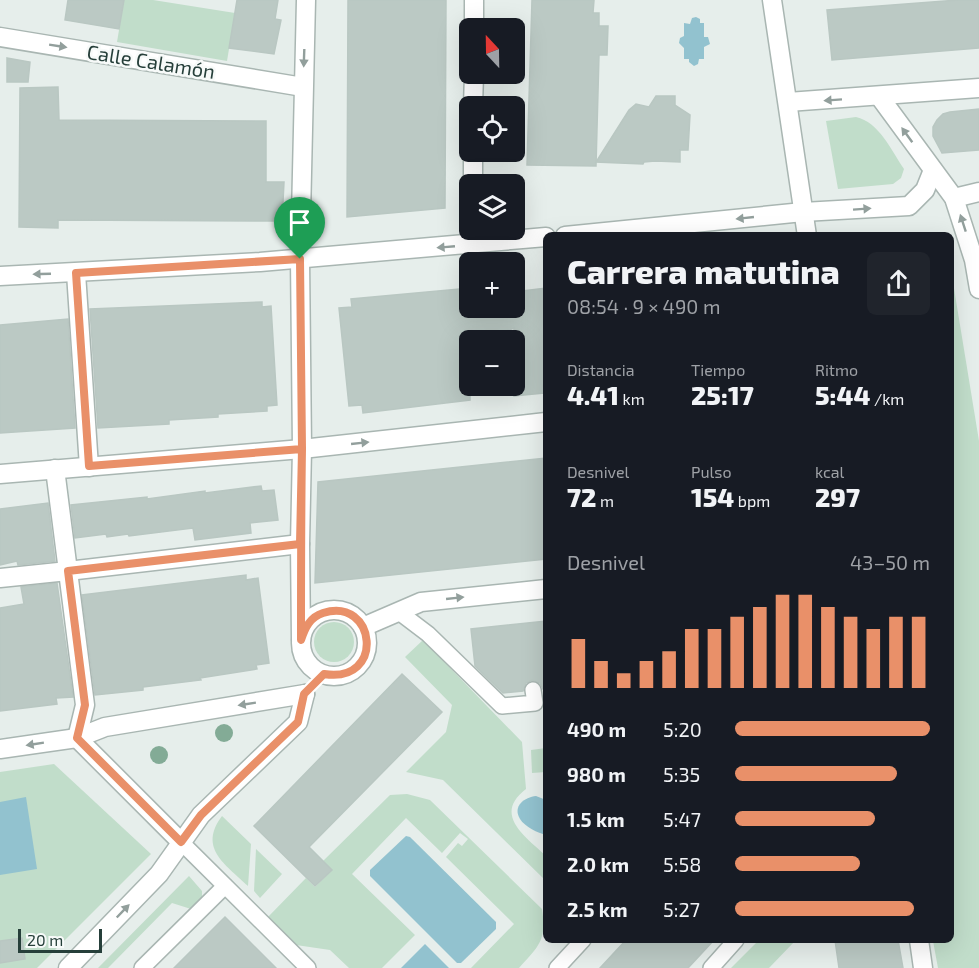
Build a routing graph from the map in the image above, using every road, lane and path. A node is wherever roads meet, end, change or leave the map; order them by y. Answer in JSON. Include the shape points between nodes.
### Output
{"nodes":[{"id":1,"x":306,"y":0,"type":"edge"},
{"id":2,"x":474,"y":0,"type":"edge"},
{"id":3,"x":772,"y":0,"type":"edge"},
{"id":4,"x":474,"y":18,"type":"edge"},
{"id":5,"x":0,"y":37,"type":"edge"},
{"id":6,"x":303,"y":87,"type":"junction"},
{"id":7,"x":979,"y":88,"type":"edge"},
{"id":8,"x":879,"y":96,"type":"junction"},
{"id":9,"x":788,"y":102,"type":"junction"},
{"id":10,"x":933,"y":171,"type":"junction"},
{"id":11,"x":979,"y":192,"type":"edge"},
{"id":12,"x":954,"y":198,"type":"junction"},
{"id":13,"x":803,"y":212,"type":"junction"},
{"id":14,"x":605,"y":232,"type":"edge"},
{"id":15,"x":806,"y":232,"type":"edge"},
{"id":16,"x":525,"y":237,"type":"edge"},
{"id":17,"x":543,"y":237,"type":"edge"},
{"id":18,"x":459,"y":239,"type":"edge"},
{"id":19,"x":300,"y":259,"type":"junction"},
{"id":20,"x":76,"y":273,"type":"junction"},
{"id":21,"x":0,"y":276,"type":"edge"},
{"id":22,"x":979,"y":289,"type":"edge"},
{"id":23,"x":543,"y":422,"type":"edge"},
{"id":24,"x":302,"y":449,"type":"junction"},
{"id":25,"x":89,"y":466,"type":"junction"},
{"id":26,"x":55,"y":469,"type":"junction"},
{"id":27,"x":0,"y":474,"type":"edge"},
{"id":28,"x":300,"y":544,"type":"junction"},
{"id":29,"x":68,"y":571,"type":"junction"},
{"id":30,"x":0,"y":578,"type":"edge"},
{"id":31,"x":543,"y":589,"type":"edge"},
{"id":32,"x":399,"y":612,"type":"junction"},
{"id":33,"x":363,"y":627,"type":"junction"},
{"id":34,"x":301,"y":640,"type":"junction"},
{"id":35,"x":324,"y":674,"type":"junction"},
{"id":36,"x":533,"y":690,"type":"dead end"},
{"id":37,"x":304,"y":694,"type":"junction"},
{"id":38,"x":77,"y":738,"type":"junction"},
{"id":39,"x":0,"y":749,"type":"edge"},
{"id":40,"x":181,"y":842,"type":"junction"},
{"id":41,"x":225,"y":886,"type":"junction"},
{"id":42,"x":580,"y":943,"type":"edge"},
{"id":43,"x":733,"y":943,"type":"edge"},
{"id":44,"x":919,"y":943,"type":"edge"},
{"id":45,"x":298,"y":965,"type":"edge"},
{"id":46,"x":68,"y":968,"type":"edge"},
{"id":47,"x":142,"y":968,"type":"edge"},
{"id":48,"x":557,"y":968,"type":"edge"},
{"id":49,"x":711,"y":968,"type":"edge"},
{"id":50,"x":923,"y":968,"type":"edge"}],
"edges":[{"from":1,"to":6,"type":"street","one_way":true},
{"from":2,"to":4,"type":"street"},
{"from":3,"to":9,"type":"street"},
{"from":5,"to":6,"type":"street","name":"Calle Calamón","one_way":true},
{"from":6,"to":19,"type":"street"},
{"from":7,"to":8,"type":"street"},
{"from":8,"to":9,"type":"street","one_way":true},
{"from":10,"to":8,"type":"street","one_way":true},
{"from":9,"to":13,"type":"street"},
{"from":10,"to":12,"type":"street"},
{"from":13,"to":10,"type":"street","one_way":true,"via":[[909,206],[925,190]]},
{"from":11,"to":12,"type":"street"},
{"from":22,"to":12,"type":"street","one_way":true},
{"from":13,"to":14,"type":"street","one_way":true},
{"from":13,"to":15,"type":"street"},
{"from":16,"to":17,"type":"street"},
{"from":18,"to":19,"type":"street","one_way":true},
{"from":19,"to":20,"type":"street"},
{"from":19,"to":24,"type":"street"},
{"from":20,"to":21,"type":"street","one_way":true},
{"from":20,"to":25,"type":"street"},
{"from":24,"to":23,"type":"street","one_way":true},
{"from":24,"to":25,"type":"street"},
{"from":24,"to":28,"type":"street"},
{"from":25,"to":26,"type":"street"},
{"from":26,"to":27,"type":"street"},
{"from":26,"to":29,"type":"street"},
{"from":28,"to":29,"type":"street"},
{"from":28,"to":34,"type":"street"},
{"from":29,"to":30,"type":"street"},
{"from":29,"to":38,"type":"street","via":[[85,705]]},
{"from":32,"to":31,"type":"street","one_way":true,"via":[[421,602]]},
{"from":32,"to":33,"type":"street"},
{"from":32,"to":36,"type":"lane","via":[[428,634],[502,706],[535,703]]},
{"from":33,"to":34,"type":"street","via":[[354,616],[330,610],[310,621]]},
{"from":33,"to":35,"type":"street","via":[[367,648],[357,668],[336,676]]},
{"from":34,"to":35,"type":"street","via":[[307,663]]},
{"from":35,"to":37,"type":"street"},
{"from":37,"to":38,"type":"street","one_way":true,"via":[[105,727]]},
{"from":37,"to":40,"type":"street","via":[[298,722],[201,815]]},
{"from":38,"to":39,"type":"street","one_way":true},
{"from":38,"to":40,"type":"street"},
{"from":40,"to":41,"type":"lane"},
{"from":46,"to":40,"type":"street","one_way":true,"via":[[159,874]]},
{"from":41,"to":45,"type":"lane"},
{"from":41,"to":47,"type":"lane"},
{"from":42,"to":48,"type":"lane"},
{"from":43,"to":49,"type":"lane"},
{"from":44,"to":50,"type":"street"}]}
